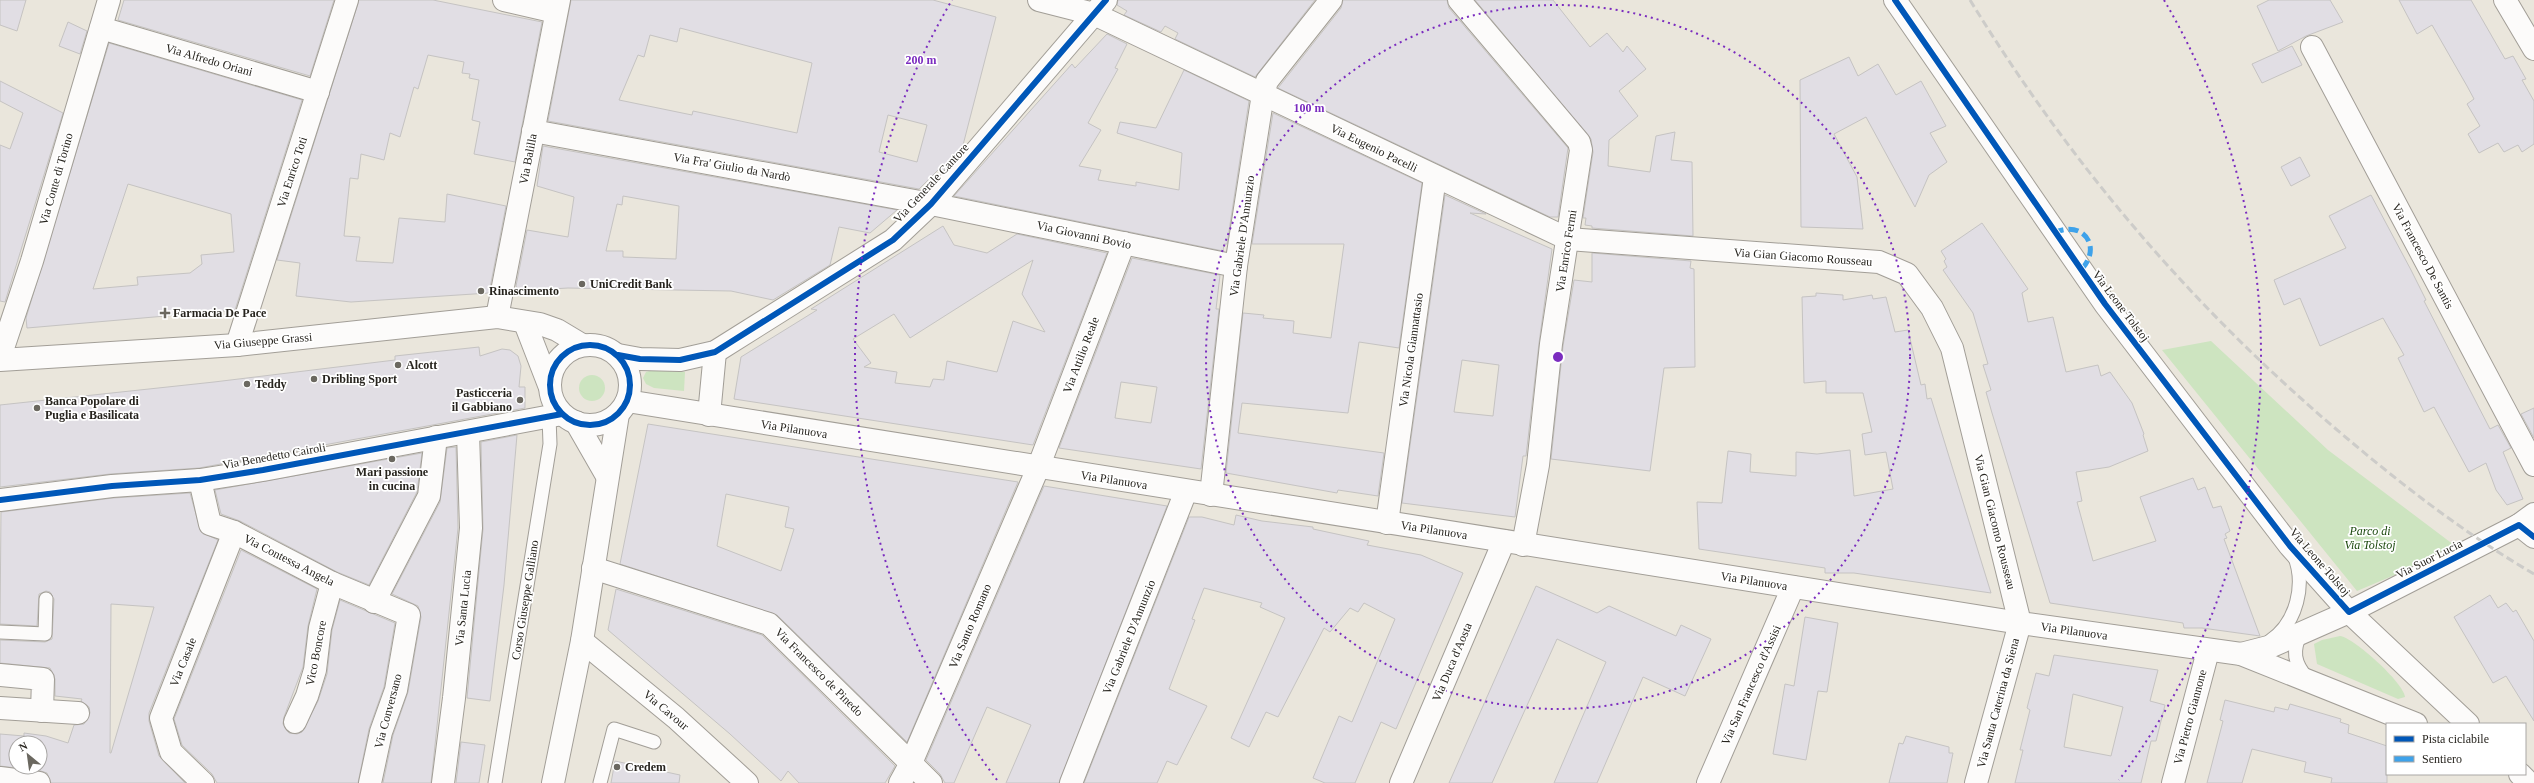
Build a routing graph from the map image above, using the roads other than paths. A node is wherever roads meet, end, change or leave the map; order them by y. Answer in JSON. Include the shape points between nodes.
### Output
{"nodes":[{"id":1,"x":109,"y":0,"type":"edge"},
{"id":2,"x":347,"y":0,"type":"edge"},
{"id":3,"x":504,"y":0,"type":"edge"},
{"id":4,"x":1039,"y":0,"type":"edge"},
{"id":5,"x":1332,"y":0,"type":"edge"},
{"id":6,"x":1459,"y":0,"type":"edge"},
{"id":7,"x":1895,"y":0,"type":"edge"},
{"id":8,"x":2505,"y":0,"type":"edge"},
{"id":9,"x":558,"y":6,"type":"edge"},
{"id":10,"x":1100,"y":7,"type":"edge"},
{"id":11,"x":101,"y":28,"type":"junction"},
{"id":12,"x":2531,"y":36,"type":"edge"},
{"id":13,"x":2312,"y":47,"type":"dead end"},
{"id":14,"x":318,"y":92,"type":"junction"},
{"id":15,"x":1262,"y":94,"type":"junction"},
{"id":16,"x":533,"y":131,"type":"junction"},
{"id":17,"x":1435,"y":177,"type":"junction"},
{"id":18,"x":931,"y":204,"type":"junction"},
{"id":19,"x":1568,"y":238,"type":"junction"},
{"id":20,"x":1124,"y":243,"type":"junction"},
{"id":21,"x":1236,"y":266,"type":"junction"},
{"id":22,"x":498,"y":317,"type":"junction"},
{"id":23,"x":525,"y":322,"type":"junction"},
{"id":24,"x":237,"y":345,"type":"junction"},
{"id":25,"x":582,"y":345,"type":"junction"},
{"id":26,"x":715,"y":352,"type":"junction"},
{"id":27,"x":618,"y":355,"type":"junction"},
{"id":28,"x":0,"y":358,"type":"edge"},
{"id":29,"x":550,"y":385,"type":"junction"},
{"id":30,"x":622,"y":408,"type":"junction"},
{"id":31,"x":709,"y":415,"type":"junction"},
{"id":32,"x":562,"y":418,"type":"junction"},
{"id":33,"x":468,"y":433,"type":"junction"},
{"id":34,"x":436,"y":438,"type":"junction"},
{"id":35,"x":2534,"y":465,"type":"edge"},
{"id":36,"x":1038,"y":468,"type":"junction"},
{"id":37,"x":607,"y":476,"type":"junction"},
{"id":38,"x":200,"y":480,"type":"junction"},
{"id":39,"x":1186,"y":491,"type":"junction"},
{"id":40,"x":1211,"y":495,"type":"junction"},
{"id":41,"x":0,"y":500,"type":"edge"},
{"id":42,"x":1387,"y":523,"type":"junction"},
{"id":43,"x":2529,"y":525,"type":"edge"},
{"id":44,"x":234,"y":532,"type":"junction"},
{"id":45,"x":1513,"y":543,"type":"junction"},
{"id":46,"x":2290,"y":546,"type":"junction"},
{"id":47,"x":593,"y":568,"type":"junction"},
{"id":48,"x":332,"y":582,"type":"junction"},
{"id":49,"x":1793,"y":587,"type":"junction"},
{"id":50,"x":46,"y":599,"type":"dead end"},
{"id":51,"x":374,"y":602,"type":"junction"},
{"id":52,"x":2349,"y":612,"type":"junction"},
{"id":53,"x":409,"y":615,"type":"joint"},
{"id":54,"x":2020,"y":623,"type":"junction"},
{"id":55,"x":0,"y":632,"type":"edge"},
{"id":56,"x":2301,"y":633,"type":"junction"},
{"id":57,"x":582,"y":641,"type":"junction"},
{"id":58,"x":2208,"y":651,"type":"junction"},
{"id":59,"x":2242,"y":654,"type":"junction"},
{"id":60,"x":0,"y":675,"type":"edge"},
{"id":61,"x":2311,"y":682,"type":"junction"},
{"id":62,"x":0,"y":708,"type":"edge"},
{"id":63,"x":42,"y":711,"type":"junction"},
{"id":64,"x":78,"y":713,"type":"dead end"},
{"id":65,"x":295,"y":722,"type":"dead end"},
{"id":66,"x":2414,"y":723,"type":"edge"},
{"id":67,"x":2467,"y":723,"type":"edge"},
{"id":68,"x":654,"y":742,"type":"dead end"},
{"id":69,"x":911,"y":763,"type":"junction"},
{"id":70,"x":2522,"y":775,"type":"edge"},
{"id":71,"x":0,"y":778,"type":"edge"},
{"id":72,"x":39,"y":783,"type":"edge"},
{"id":73,"x":203,"y":783,"type":"edge"},
{"id":74,"x":370,"y":783,"type":"edge"},
{"id":75,"x":443,"y":783,"type":"edge"},
{"id":76,"x":495,"y":783,"type":"edge"},
{"id":77,"x":553,"y":783,"type":"edge"},
{"id":78,"x":600,"y":783,"type":"edge"},
{"id":79,"x":746,"y":783,"type":"edge"},
{"id":80,"x":900,"y":783,"type":"edge"},
{"id":81,"x":931,"y":783,"type":"edge"},
{"id":82,"x":1071,"y":783,"type":"edge"},
{"id":83,"x":1401,"y":783,"type":"edge"},
{"id":84,"x":1708,"y":783,"type":"edge"},
{"id":85,"x":1976,"y":783,"type":"edge"},
{"id":86,"x":2173,"y":783,"type":"edge"},
{"id":87,"x":2529,"y":783,"type":"edge"}],
"edges":[{"from":1,"to":11,"type":"street","name":"Via Conte di Torino"},
{"from":2,"to":14,"type":"street","name":"Via Enrico Toti"},
{"from":3,"to":9,"type":"street"},
{"from":4,"to":10,"type":"street","name":"Via Eugenio Pacelli"},
{"from":5,"to":15,"type":"street","name":"Via Gabriele D'Annunzio","via":[[1267,81]]},
{"from":6,"to":19,"type":"street","name":"Via Enrico Fermi","via":[[1579,142],[1581,150]]},
{"from":7,"to":46,"type":"street","name":"Via Leone Tolstoj","via":[[2105,304]]},
{"from":8,"to":12,"type":"street"},
{"from":9,"to":16,"type":"street","name":"Via Balilla"},
{"from":10,"to":15,"type":"street","name":"Via Eugenio Pacelli"},
{"from":10,"to":18,"type":"street","name":"Via Generale Cantore"},
{"from":11,"to":14,"type":"street","name":"Via Alfredo Oriani"},
{"from":11,"to":28,"type":"street","name":"Via Conte di Torino","via":[[32,261]]},
{"from":13,"to":35,"type":"street","name":"Via Francesco De Santis"},
{"from":14,"to":24,"type":"street","name":"Via Enrico Toti"},
{"from":15,"to":17,"type":"street","name":"Via Eugenio Pacelli"},
{"from":15,"to":21,"type":"street","name":"Via Gabriele D'Annunzio"},
{"from":16,"to":18,"type":"street","name":"Via Fra' Giulio da Nardò"},
{"from":16,"to":22,"type":"street","name":"Via Balilla"},
{"from":17,"to":19,"type":"street","name":"Via Eugenio Pacelli"},
{"from":17,"to":42,"type":"street","name":"Via Nicola Giannattasio"},
{"from":18,"to":20,"type":"street","name":"Via Giovanni Bovio"},
{"from":18,"to":26,"type":"street","name":"Via Generale Cantore","via":[[893,240]]},
{"from":19,"to":45,"type":"street","name":"Via Enrico Fermi","via":[[1551,344],[1538,465]]},
{"from":19,"to":54,"type":"street","name":"Via Gian Giacomo Rousseau","via":[[1879,262],[1907,274],[1932,308],[1952,348]]},
{"from":20,"to":21,"type":"street","name":"Via Giovanni Bovio"},
{"from":20,"to":36,"type":"street","name":"Via Attilio Reale"},
{"from":21,"to":40,"type":"street","name":"Via Gabriele D'Annunzio"},
{"from":22,"to":23,"type":"street","name":"Via Giuseppe Grassi","via":[[509,317]]},
{"from":22,"to":24,"type":"street","name":"Via Giuseppe Grassi"},
{"from":23,"to":25,"type":"street","name":"Via Giuseppe Grassi","via":[[557,330]]},
{"from":23,"to":29,"type":"street"},
{"from":24,"to":28,"type":"street","name":"Via Giuseppe Grassi"},
{"from":25,"to":27,"type":"street","via":[[595,344]]},
{"from":25,"to":29,"type":"street","via":[[569,350],[559,359],[552,371]]},
{"from":26,"to":27,"type":"street","name":"Via Generale Cantore","via":[[680,360],[640,359]]},
{"from":26,"to":31,"type":"street"},
{"from":27,"to":30,"type":"street","via":[[630,376],[630,389]]},
{"from":29,"to":32,"type":"street","via":[[555,405]]},
{"from":30,"to":31,"type":"street","name":"Via Pilanuova"},
{"from":30,"to":32,"type":"street","via":[[598,424]]},
{"from":30,"to":37,"type":"street"},
{"from":31,"to":36,"type":"street","name":"Via Pilanuova"},
{"from":32,"to":33,"type":"street","name":"Via Benedetto Cairoli"},
{"from":32,"to":37,"type":"street"},
{"from":32,"to":76,"type":"lane","name":"Corso Giuseppe Galliano","via":[[550,444]]},
{"from":33,"to":34,"type":"street","name":"Via Benedetto Cairoli"},
{"from":33,"to":75,"type":"street","name":"Via Santa Lucia","via":[[471,528]]},
{"from":34,"to":38,"type":"street","name":"Via Benedetto Cairoli"},
{"from":34,"to":51,"type":"street","via":[[429,496]]},
{"from":36,"to":39,"type":"street","name":"Via Pilanuova"},
{"from":36,"to":69,"type":"street","name":"Via Santo Romano"},
{"from":37,"to":47,"type":"street"},
{"from":38,"to":41,"type":"street","name":"Via Benedetto Cairoli","via":[[112,486]]},
{"from":38,"to":44,"type":"street","name":"Via Contessa Angela","via":[[210,524]]},
{"from":39,"to":40,"type":"street","name":"Via Pilanuova"},
{"from":39,"to":82,"type":"street","name":"Via Gabriele D'Annunzio"},
{"from":40,"to":42,"type":"street","name":"Via Pilanuova"},
{"from":42,"to":45,"type":"street","name":"Via Pilanuova"},
{"from":43,"to":52,"type":"street","name":"Via Suor Lucia"},
{"from":44,"to":48,"type":"street","name":"Via Contessa Angela"},
{"from":44,"to":73,"type":"street","name":"Via Casale","via":[[161,718],[172,752]]},
{"from":45,"to":49,"type":"street","name":"Via Pilanuova"},
{"from":45,"to":83,"type":"street","name":"Via Duca d'Aosta"},
{"from":46,"to":52,"type":"street","name":"Via Leone Tolstoj"},
{"from":46,"to":59,"type":"lane","name":"Via Leone Tolstoj","via":[[2297,562],[2300,579],[2293,612],[2273,639],[2258,649]]},
{"from":47,"to":57,"type":"street"},
{"from":47,"to":69,"type":"street","name":"Via Francesco de Pinedo","via":[[769,624]]},
{"from":48,"to":51,"type":"street","name":"Via Contessa Angela"},
{"from":48,"to":65,"type":"street","name":"Vico Boncore","via":[[320,628],[315,670]]},
{"from":49,"to":54,"type":"street","name":"Via Pilanuova"},
{"from":49,"to":84,"type":"street","name":"Via San Francesco d'Assisi"},
{"from":50,"to":55,"type":"lane","via":[[45,634]]},
{"from":51,"to":53,"type":"street","name":"Via Contessa Angela"},
{"from":52,"to":56,"type":"street","name":"Via Suor Lucia"},
{"from":52,"to":67,"type":"street","name":"Via Leone Tolstoj"},
{"from":53,"to":74,"type":"street","name":"Via Conversano","via":[[396,690],[381,732]]},
{"from":54,"to":58,"type":"street","name":"Via Pilanuova"},
{"from":54,"to":85,"type":"street","name":"Via Santa Caterina da Siena"},
{"from":56,"to":59,"type":"street","name":"Via Suor Lucia","via":[[2272,646]]},
{"from":56,"to":61,"type":"lane","via":[[2294,657],[2299,668]]},
{"from":57,"to":77,"type":"street"},
{"from":57,"to":79,"type":"street","name":"Via Cavour","via":[[676,718]]},
{"from":58,"to":59,"type":"street","name":"Via Pilanuova"},
{"from":58,"to":86,"type":"street","name":"Via Pietro Giannone"},
{"from":59,"to":61,"type":"street"},
{"from":60,"to":63,"type":"street","via":[[43,679]]},
{"from":61,"to":66,"type":"street"},
{"from":62,"to":63,"type":"street"},
{"from":63,"to":64,"type":"street"},
{"from":68,"to":78,"type":"lane","via":[[614,728]]},
{"from":69,"to":80,"type":"street","name":"Via Santo Romano"},
{"from":69,"to":81,"type":"street","name":"Via Francesco de Pinedo"},
{"from":70,"to":87,"type":"street"},
{"from":71,"to":72,"type":"street"}]}
